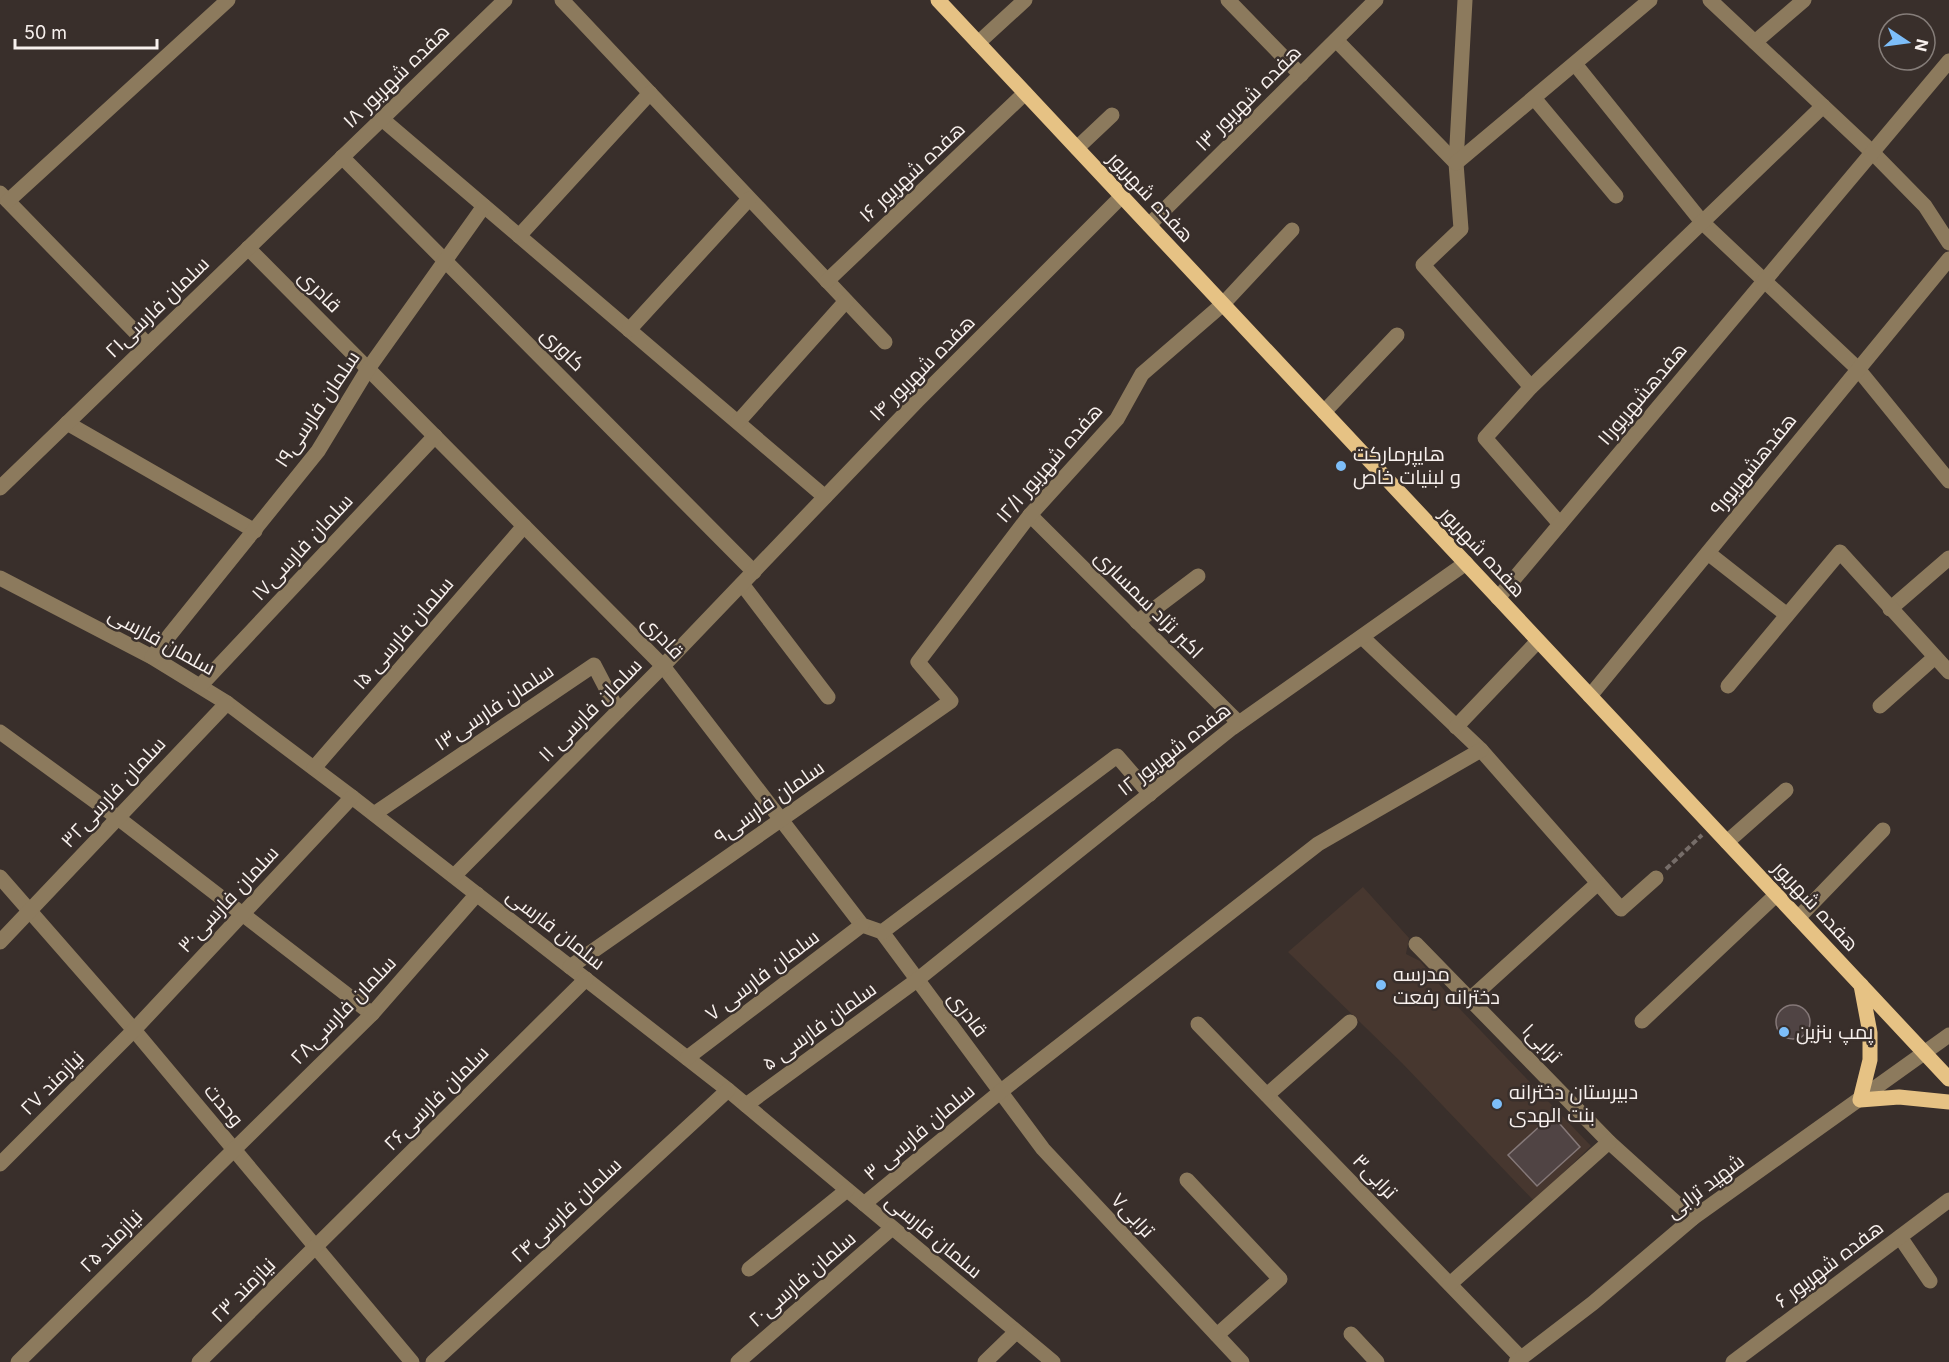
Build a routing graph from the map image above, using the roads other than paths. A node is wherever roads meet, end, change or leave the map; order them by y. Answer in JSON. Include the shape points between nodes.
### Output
{"nodes":[{"id":1,"x":228,"y":0,"type":"edge"},
{"id":2,"x":562,"y":0,"type":"edge"},
{"id":3,"x":938,"y":0,"type":"edge"},
{"id":4,"x":1025,"y":0,"type":"edge"},
{"id":5,"x":1228,"y":0,"type":"edge"},
{"id":6,"x":1465,"y":0,"type":"edge"},
{"id":7,"x":1650,"y":0,"type":"edge"},
{"id":8,"x":1710,"y":0,"type":"edge"},
{"id":9,"x":1804,"y":0,"type":"edge"},
{"id":10,"x":1373,"y":1,"type":"edge"},
{"id":11,"x":500,"y":2,"type":"edge"},
{"id":12,"x":1336,"y":40,"type":"junction"},
{"id":13,"x":1755,"y":42,"type":"junction"},
{"id":14,"x":978,"y":43,"type":"junction"},
{"id":15,"x":1949,"y":61,"type":"edge"},
{"id":16,"x":1575,"y":64,"type":"junction"},
{"id":17,"x":1301,"y":75,"type":"junction"},
{"id":18,"x":650,"y":93,"type":"junction"},
{"id":19,"x":1026,"y":93,"type":"junction"},
{"id":20,"x":1534,"y":98,"type":"junction"},
{"id":21,"x":1823,"y":106,"type":"junction"},
{"id":22,"x":1112,"y":116,"type":"dead end"},
{"id":23,"x":382,"y":119,"type":"junction"},
{"id":24,"x":1077,"y":148,"type":"junction"},
{"id":25,"x":1873,"y":153,"type":"junction"},
{"id":26,"x":342,"y":157,"type":"junction"},
{"id":27,"x":1456,"y":163,"type":"junction"},
{"id":28,"x":1122,"y":196,"type":"junction"},
{"id":29,"x":1616,"y":196,"type":"dead end"},
{"id":30,"x":4,"y":197,"type":"edge"},
{"id":31,"x":749,"y":199,"type":"junction"},
{"id":32,"x":484,"y":206,"type":"junction"},
{"id":33,"x":1702,"y":222,"type":"junction"},
{"id":34,"x":1149,"y":225,"type":"junction"},
{"id":35,"x":1292,"y":230,"type":"dead end"},
{"id":36,"x":519,"y":236,"type":"junction"},
{"id":37,"x":1949,"y":243,"type":"edge"},
{"id":38,"x":248,"y":248,"type":"junction"},
{"id":39,"x":1949,"y":259,"type":"edge"},
{"id":40,"x":445,"y":261,"type":"junction"},
{"id":41,"x":827,"y":281,"type":"junction"},
{"id":42,"x":1764,"y":281,"type":"junction"},
{"id":43,"x":846,"y":301,"type":"junction"},
{"id":44,"x":1223,"y":304,"type":"junction"},
{"id":45,"x":629,"y":330,"type":"junction"},
{"id":46,"x":1397,"y":335,"type":"dead end"},
{"id":47,"x":885,"y":342,"type":"dead end"},
{"id":48,"x":148,"y":345,"type":"junction"},
{"id":49,"x":368,"y":369,"type":"junction"},
{"id":50,"x":1858,"y":369,"type":"junction"},
{"id":51,"x":1531,"y":387,"type":"junction"},
{"id":52,"x":1324,"y":412,"type":"junction"},
{"id":53,"x":738,"y":422,"type":"junction"},
{"id":54,"x":67,"y":423,"type":"junction"},
{"id":55,"x":435,"y":436,"type":"junction"},
{"id":56,"x":1949,"y":481,"type":"edge"},
{"id":57,"x":0,"y":488,"type":"edge"},
{"id":58,"x":825,"y":497,"type":"junction"},
{"id":59,"x":1030,"y":515,"type":"junction"},
{"id":60,"x":1560,"y":524,"type":"junction"},
{"id":61,"x":524,"y":526,"type":"junction"},
{"id":62,"x":255,"y":531,"type":"junction"},
{"id":63,"x":1708,"y":553,"type":"junction"},
{"id":64,"x":1949,"y":558,"type":"edge"},
{"id":65,"x":1466,"y":564,"type":"junction"},
{"id":66,"x":754,"y":572,"type":"junction"},
{"id":67,"x":1198,"y":576,"type":"dead end"},
{"id":68,"x":0,"y":578,"type":"edge"},
{"id":69,"x":742,"y":584,"type":"junction"},
{"id":70,"x":1498,"y":598,"type":"junction"},
{"id":71,"x":1890,"y":609,"type":"junction"},
{"id":72,"x":1787,"y":615,"type":"junction"},
{"id":73,"x":1137,"y":622,"type":"junction"},
{"id":74,"x":1362,"y":637,"type":"junction"},
{"id":75,"x":1538,"y":641,"type":"junction"},
{"id":76,"x":152,"y":657,"type":"junction"},
{"id":77,"x":1935,"y":657,"type":"junction"},
{"id":78,"x":918,"y":662,"type":"joint"},
{"id":79,"x":663,"y":666,"type":"junction"},
{"id":80,"x":1949,"y":672,"type":"edge"},
{"id":81,"x":200,"y":686,"type":"junction"},
{"id":82,"x":1728,"y":686,"type":"dead end"},
{"id":83,"x":1590,"y":696,"type":"junction"},
{"id":84,"x":828,"y":697,"type":"dead end"},
{"id":85,"x":227,"y":702,"type":"junction"},
{"id":86,"x":1880,"y":706,"type":"dead end"},
{"id":87,"x":618,"y":711,"type":"junction"},
{"id":88,"x":1239,"y":723,"type":"junction"},
{"id":89,"x":1456,"y":727,"type":"junction"},
{"id":90,"x":0,"y":732,"type":"edge"},
{"id":91,"x":1481,"y":750,"type":"junction"},
{"id":92,"x":314,"y":768,"type":"junction"},
{"id":93,"x":1786,"y":790,"type":"dead end"},
{"id":94,"x":1150,"y":794,"type":"junction"},
{"id":95,"x":352,"y":797,"type":"junction"},
{"id":96,"x":374,"y":814,"type":"junction"},
{"id":97,"x":118,"y":818,"type":"junction"},
{"id":98,"x":781,"y":820,"type":"junction"},
{"id":99,"x":1883,"y":830,"type":"dead end"},
{"id":100,"x":1727,"y":842,"type":"junction"},
{"id":101,"x":454,"y":876,"type":"junction"},
{"id":102,"x":0,"y":877,"type":"edge"},
{"id":103,"x":1656,"y":878,"type":"road end"},
{"id":104,"x":1598,"y":883,"type":"junction"},
{"id":105,"x":477,"y":894,"type":"junction"},
{"id":106,"x":1776,"y":895,"type":"junction"},
{"id":107,"x":29,"y":911,"type":"junction"},
{"id":108,"x":243,"y":914,"type":"junction"},
{"id":109,"x":1798,"y":918,"type":"junction"},
{"id":110,"x":862,"y":925,"type":"junction"},
{"id":111,"x":882,"y":932,"type":"junction"},
{"id":112,"x":0,"y":942,"type":"edge"},
{"id":113,"x":1416,"y":944,"type":"dead end"},
{"id":114,"x":570,"y":967,"type":"junction"},
{"id":115,"x":586,"y":979,"type":"junction"},
{"id":116,"x":917,"y":980,"type":"junction"},
{"id":117,"x":1861,"y":985,"type":"junction"},
{"id":118,"x":1470,"y":999,"type":"junction"},
{"id":119,"x":372,"y":1014,"type":"junction"},
{"id":120,"x":1642,"y":1020,"type":"dead end"},
{"id":121,"x":1350,"y":1022,"type":"dead end"},
{"id":122,"x":1198,"y":1024,"type":"dead end"},
{"id":123,"x":134,"y":1030,"type":"junction"},
{"id":124,"x":1949,"y":1035,"type":"edge"},
{"id":125,"x":1926,"y":1053,"type":"junction"},
{"id":126,"x":687,"y":1058,"type":"junction"},
{"id":127,"x":1949,"y":1079,"type":"edge"},
{"id":128,"x":728,"y":1090,"type":"junction"},
{"id":129,"x":1000,"y":1092,"type":"junction"},
{"id":130,"x":1267,"y":1095,"type":"junction"},
{"id":131,"x":1860,"y":1100,"type":"junction"},
{"id":132,"x":1949,"y":1102,"type":"edge"},
{"id":133,"x":746,"y":1105,"type":"junction"},
{"id":134,"x":1609,"y":1142,"type":"junction"},
{"id":135,"x":234,"y":1149,"type":"junction"},
{"id":136,"x":0,"y":1164,"type":"edge"},
{"id":137,"x":1187,"y":1179,"type":"dead end"},
{"id":138,"x":847,"y":1190,"type":"junction"},
{"id":139,"x":1949,"y":1200,"type":"edge"},
{"id":140,"x":864,"y":1204,"type":"junction"},
{"id":141,"x":1694,"y":1218,"type":"junction"},
{"id":142,"x":892,"y":1228,"type":"junction"},
{"id":143,"x":1900,"y":1237,"type":"junction"},
{"id":144,"x":315,"y":1247,"type":"junction"},
{"id":145,"x":749,"y":1269,"type":"dead end"},
{"id":146,"x":1930,"y":1281,"type":"dead end"},
{"id":147,"x":1450,"y":1284,"type":"junction"},
{"id":148,"x":1016,"y":1332,"type":"junction"},
{"id":149,"x":1351,"y":1334,"type":"dead end"},
{"id":150,"x":1217,"y":1335,"type":"junction"},
{"id":151,"x":1744,"y":1359,"type":"edge"},
{"id":152,"x":1519,"y":1360,"type":"edge"},
{"id":153,"x":18,"y":1362,"type":"edge"},
{"id":154,"x":200,"y":1362,"type":"edge"},
{"id":155,"x":412,"y":1362,"type":"edge"},
{"id":156,"x":433,"y":1362,"type":"edge"},
{"id":157,"x":738,"y":1362,"type":"edge"},
{"id":158,"x":985,"y":1362,"type":"edge"},
{"id":159,"x":1053,"y":1362,"type":"edge"},
{"id":160,"x":1242,"y":1362,"type":"edge"},
{"id":161,"x":1377,"y":1362,"type":"edge"}],
"edges":[{"from":1,"to":30,"type":"street"},
{"from":2,"to":18,"type":"street"},
{"from":3,"to":14,"type":"main road","name":"هفده شهریور"},
{"from":4,"to":14,"type":"street"},
{"from":5,"to":17,"type":"street"},
{"from":6,"to":27,"type":"street"},
{"from":7,"to":16,"type":"street"},
{"from":8,"to":13,"type":"street"},
{"from":9,"to":13,"type":"street"},
{"from":10,"to":12,"type":"street","name":"هفده شهریور ۱۳"},
{"from":11,"to":23,"type":"street","name":"هفده شهریور ۱۸"},
{"from":12,"to":17,"type":"street","name":"هفده شهریور ۱۳"},
{"from":12,"to":27,"type":"street"},
{"from":13,"to":21,"type":"street"},
{"from":14,"to":19,"type":"main road","name":"هفده شهریور"},
{"from":15,"to":25,"type":"street","name":"هفدهشهریور۱۱"},
{"from":16,"to":20,"type":"street"},
{"from":16,"to":33,"type":"street"},
{"from":17,"to":34,"type":"street","name":"هفده شهریور ۱۳"},
{"from":18,"to":31,"type":"street"},
{"from":18,"to":36,"type":"street"},
{"from":19,"to":24,"type":"main road","name":"هفده شهریور"},
{"from":19,"to":41,"type":"street","name":"هفده شهریور ۱۶"},
{"from":20,"to":27,"type":"street"},
{"from":20,"to":29,"type":"street"},
{"from":21,"to":25,"type":"street"},
{"from":21,"to":33,"type":"street"},
{"from":22,"to":24,"type":"street"},
{"from":23,"to":26,"type":"street","name":"هفده شهریور ۱۸"},
{"from":23,"to":32,"type":"street"},
{"from":24,"to":28,"type":"main road","name":"هفده شهریور"},
{"from":25,"to":37,"type":"street","via":[[1925,206]]},
{"from":25,"to":42,"type":"street","name":"هفدهشهریور۱۱"},
{"from":26,"to":38,"type":"street","name":"سلمان فارسی۲۱"},
{"from":26,"to":40,"type":"street","name":"کاوری"},
{"from":27,"to":51,"type":"street","via":[[1461,229],[1423,265]]},
{"from":28,"to":34,"type":"main road","name":"هفده شهریور"},
{"from":28,"to":58,"type":"street","name":"هفده شهریور ۱۴"},
{"from":30,"to":48,"type":"street"},
{"from":31,"to":41,"type":"street"},
{"from":31,"to":45,"type":"street"},
{"from":32,"to":36,"type":"street"},
{"from":32,"to":40,"type":"street","name":"سلمان فارسی۱۹"},
{"from":33,"to":42,"type":"street"},
{"from":33,"to":51,"type":"street"},
{"from":34,"to":44,"type":"main road","name":"هفده شهریور"},
{"from":35,"to":44,"type":"street","name":"هفده شهریور ۱۲/۱"},
{"from":36,"to":45,"type":"street"},
{"from":38,"to":48,"type":"street","name":"سلمان فارسی۲۱"},
{"from":38,"to":49,"type":"street","name":"قادری"},
{"from":39,"to":50,"type":"street","name":"هفدهشهریور۹"},
{"from":40,"to":49,"type":"street","name":"سلمان فارسی۱۹"},
{"from":40,"to":66,"type":"street","name":"کاوری"},
{"from":41,"to":43,"type":"street"},
{"from":42,"to":50,"type":"street"},
{"from":42,"to":60,"type":"street","name":"هفدهشهریور۱۱"},
{"from":43,"to":47,"type":"street"},
{"from":43,"to":53,"type":"street"},
{"from":44,"to":52,"type":"main road","name":"هفده شهریور"},
{"from":44,"to":59,"type":"street","name":"هفده شهریور ۱۲/۱","via":[[1142,374],[1118,419]]},
{"from":45,"to":53,"type":"street"},
{"from":46,"to":52,"type":"street"},
{"from":48,"to":54,"type":"street","name":"سلمان فارسی۲۱"},
{"from":49,"to":55,"type":"street","name":"قادری"},
{"from":49,"to":62,"type":"street","name":"سلمان فارسی۱۹","via":[[318,452]]},
{"from":50,"to":56,"type":"street"},
{"from":50,"to":63,"type":"street","name":"هفدهشهریور۹"},
{"from":51,"to":60,"type":"street","via":[[1485,438]]},
{"from":52,"to":65,"type":"main road","name":"هفده شهریور"},
{"from":53,"to":58,"type":"street"},
{"from":54,"to":57,"type":"street","name":"سلمان فارسی۲۱"},
{"from":54,"to":62,"type":"street"},
{"from":55,"to":61,"type":"street","name":"قادری"},
{"from":55,"to":81,"type":"street","name":"سلمان فارسی۱۷"},
{"from":58,"to":66,"type":"street","name":"هفده شهریور ۱۴"},
{"from":59,"to":73,"type":"street","name":"اکبر نژاد سمساری"},
{"from":59,"to":78,"type":"street","name":"هفده شهریور ۱۲/۱"},
{"from":60,"to":70,"type":"street","name":"هفدهشهریور۱۱"},
{"from":61,"to":79,"type":"street","name":"قادری"},
{"from":61,"to":92,"type":"street","name":"سلمان فارسی ۱۵"},
{"from":62,"to":76,"type":"street","name":"سلمان فارسی۱۹"},
{"from":63,"to":72,"type":"street"},
{"from":63,"to":83,"type":"street","name":"هفدهشهریور۹"},
{"from":64,"to":71,"type":"street"},
{"from":65,"to":70,"type":"main road","name":"هفده شهریور"},
{"from":65,"to":74,"type":"street","name":"هفده شهریور ۱۲"},
{"from":66,"to":69,"type":"street","name":"سلمان فارسی ۱۱"},
{"from":67,"to":73,"type":"street"},
{"from":68,"to":76,"type":"street","name":"سلمان فارسی"},
{"from":69,"to":79,"type":"street","name":"سلمان فارسی ۱۱"},
{"from":69,"to":84,"type":"street"},
{"from":70,"to":75,"type":"main road","name":"هفده شهریور"},
{"from":71,"to":72,"type":"street","via":[[1840,552]]},
{"from":71,"to":77,"type":"street"},
{"from":72,"to":82,"type":"street"},
{"from":73,"to":88,"type":"street","name":"اکبر نژاد سمساری"},
{"from":74,"to":88,"type":"street","name":"هفده شهریور ۱۲"},
{"from":74,"to":89,"type":"street"},
{"from":75,"to":83,"type":"main road","name":"هفده شهریور"},
{"from":75,"to":89,"type":"street"},
{"from":76,"to":81,"type":"street","name":"سلمان فارسی"},
{"from":77,"to":80,"type":"street"},
{"from":77,"to":86,"type":"street"},
{"from":78,"to":98,"type":"street","name":"سلمان فارسی۹","via":[[951,701]]},
{"from":79,"to":87,"type":"street","name":"سلمان فارسی ۱۱"},
{"from":79,"to":98,"type":"street","name":"قادری"},
{"from":81,"to":85,"type":"street","name":"سلمان فارسی"},
{"from":83,"to":100,"type":"main road","name":"هفده شهریور"},
{"from":85,"to":92,"type":"street","name":"سلمان فارسی"},
{"from":85,"to":97,"type":"street","name":"سلمان فارسی۳۲"},
{"from":87,"to":96,"type":"street","name":"سلمان فارسی۱۳","via":[[594,665]]},
{"from":87,"to":101,"type":"street","name":"سلمان فارسی ۱۱"},
{"from":88,"to":94,"type":"street","name":"هفده شهریور ۱۲"},
{"from":89,"to":91,"type":"street"},
{"from":90,"to":97,"type":"street"},
{"from":91,"to":104,"type":"street"},
{"from":91,"to":129,"type":"street","name":"سلمان فارسی ۳","via":[[1318,844]]},
{"from":92,"to":95,"type":"street","name":"سلمان فارسی"},
{"from":93,"to":100,"type":"street"},
{"from":94,"to":111,"type":"street","via":[[1117,756]]},
{"from":94,"to":116,"type":"street","name":"هفده شهریور ۱۲"},
{"from":95,"to":96,"type":"street","name":"سلمان فارسی"},
{"from":95,"to":108,"type":"street","name":"سلمان فارسی۳۰"},
{"from":96,"to":101,"type":"street","name":"سلمان فارسی"},
{"from":97,"to":107,"type":"street","name":"سلمان فارسی۳۲"},
{"from":97,"to":108,"type":"street"},
{"from":98,"to":110,"type":"street","name":"قادری"},
{"from":98,"to":114,"type":"street","name":"سلمان فارسی۹"},
{"from":99,"to":109,"type":"street"},
{"from":100,"to":106,"type":"main road","name":"هفده شهریور"},
{"from":101,"to":105,"type":"street","name":"سلمان فارسی"},
{"from":102,"to":107,"type":"street","name":"وحدت"},
{"from":103,"to":104,"type":"street","via":[[1621,909]]},
{"from":104,"to":118,"type":"street"},
{"from":105,"to":114,"type":"street","name":"سلمان فارسی"},
{"from":105,"to":119,"type":"street","name":"سلمان فارسی۲۸"},
{"from":106,"to":109,"type":"main road","name":"هفده شهریور"},
{"from":106,"to":120,"type":"street"},
{"from":107,"to":112,"type":"street","name":"سلمان فارسی۳۲"},
{"from":107,"to":123,"type":"street","name":"وحدت"},
{"from":108,"to":119,"type":"street"},
{"from":108,"to":123,"type":"street","name":"سلمان فارسی۳۰"},
{"from":109,"to":117,"type":"main road","name":"هفده شهریور"},
{"from":110,"to":111,"type":"street"},
{"from":110,"to":126,"type":"street","name":"سلمان فارسی ۷"},
{"from":111,"to":116,"type":"street","name":"قادری"},
{"from":113,"to":118,"type":"street","name":"ترابی۱"},
{"from":114,"to":115,"type":"street","name":"سلمان فارسی"},
{"from":115,"to":126,"type":"street","name":"سلمان فارسی"},
{"from":115,"to":144,"type":"street","name":"سلمان فارسی۲۶"},
{"from":116,"to":129,"type":"street","name":"قادری"},
{"from":116,"to":133,"type":"street","name":"سلمان فارسی ۵"},
{"from":117,"to":125,"type":"main road","name":"هفده شهریور"},
{"from":117,"to":131,"type":"main road","via":[[1870,1033],[1870,1060]]},
{"from":118,"to":134,"type":"street","name":"ترابی۱"},
{"from":119,"to":135,"type":"street","name":"سلمان فارسی۲۸"},
{"from":121,"to":130,"type":"street"},
{"from":122,"to":130,"type":"street","name":"ترابی۳"},
{"from":123,"to":135,"type":"street","name":"وحدت"},
{"from":123,"to":136,"type":"street","name":"نیازمند ۲۷"},
{"from":124,"to":125,"type":"street","name":"شهید ترابی"},
{"from":125,"to":127,"type":"main road","name":"هفده شهریور"},
{"from":125,"to":131,"type":"street","name":"شهید ترابی"},
{"from":126,"to":128,"type":"street","name":"سلمان فارسی"},
{"from":128,"to":133,"type":"street","name":"سلمان فارسی"},
{"from":128,"to":156,"type":"street","name":"سلمان فارسی۲۴"},
{"from":129,"to":140,"type":"street","name":"سلمان فارسی ۳"},
{"from":129,"to":150,"type":"street","name":"ترابی۷","via":[[1043,1149]]},
{"from":130,"to":147,"type":"street","name":"ترابی۳"},
{"from":131,"to":132,"type":"main road","via":[[1899,1097]]},
{"from":131,"to":141,"type":"street","name":"شهید ترابی"},
{"from":133,"to":138,"type":"street","name":"سلمان فارسی"},
{"from":134,"to":141,"type":"street","name":"ترابی۱"},
{"from":134,"to":147,"type":"street"},
{"from":135,"to":144,"type":"street","name":"وحدت"},
{"from":135,"to":153,"type":"street","name":"نیازمند ۲۵"},
{"from":137,"to":150,"type":"street","via":[[1281,1279]]},
{"from":138,"to":140,"type":"street","name":"سلمان فارسی"},
{"from":138,"to":145,"type":"street"},
{"from":139,"to":143,"type":"street","name":"هفده شهریور ۶"},
{"from":140,"to":142,"type":"street","name":"سلمان فارسی"},
{"from":141,"to":152,"type":"street","name":"شهید ترابی"},
{"from":142,"to":148,"type":"street","name":"سلمان فارسی"},
{"from":142,"to":157,"type":"street","name":"سلمان فارسی۲۰"},
{"from":143,"to":146,"type":"street"},
{"from":143,"to":151,"type":"street","name":"هفده شهریور ۶"},
{"from":144,"to":154,"type":"street","name":"نیازمند ۲۳"},
{"from":144,"to":155,"type":"street","name":"وحدت"},
{"from":147,"to":152,"type":"street","name":"ترابی۳"},
{"from":148,"to":158,"type":"street"},
{"from":148,"to":159,"type":"street","name":"سلمان فارسی"},
{"from":149,"to":161,"type":"street"},
{"from":150,"to":160,"type":"street","name":"ترابی۷"}]}
